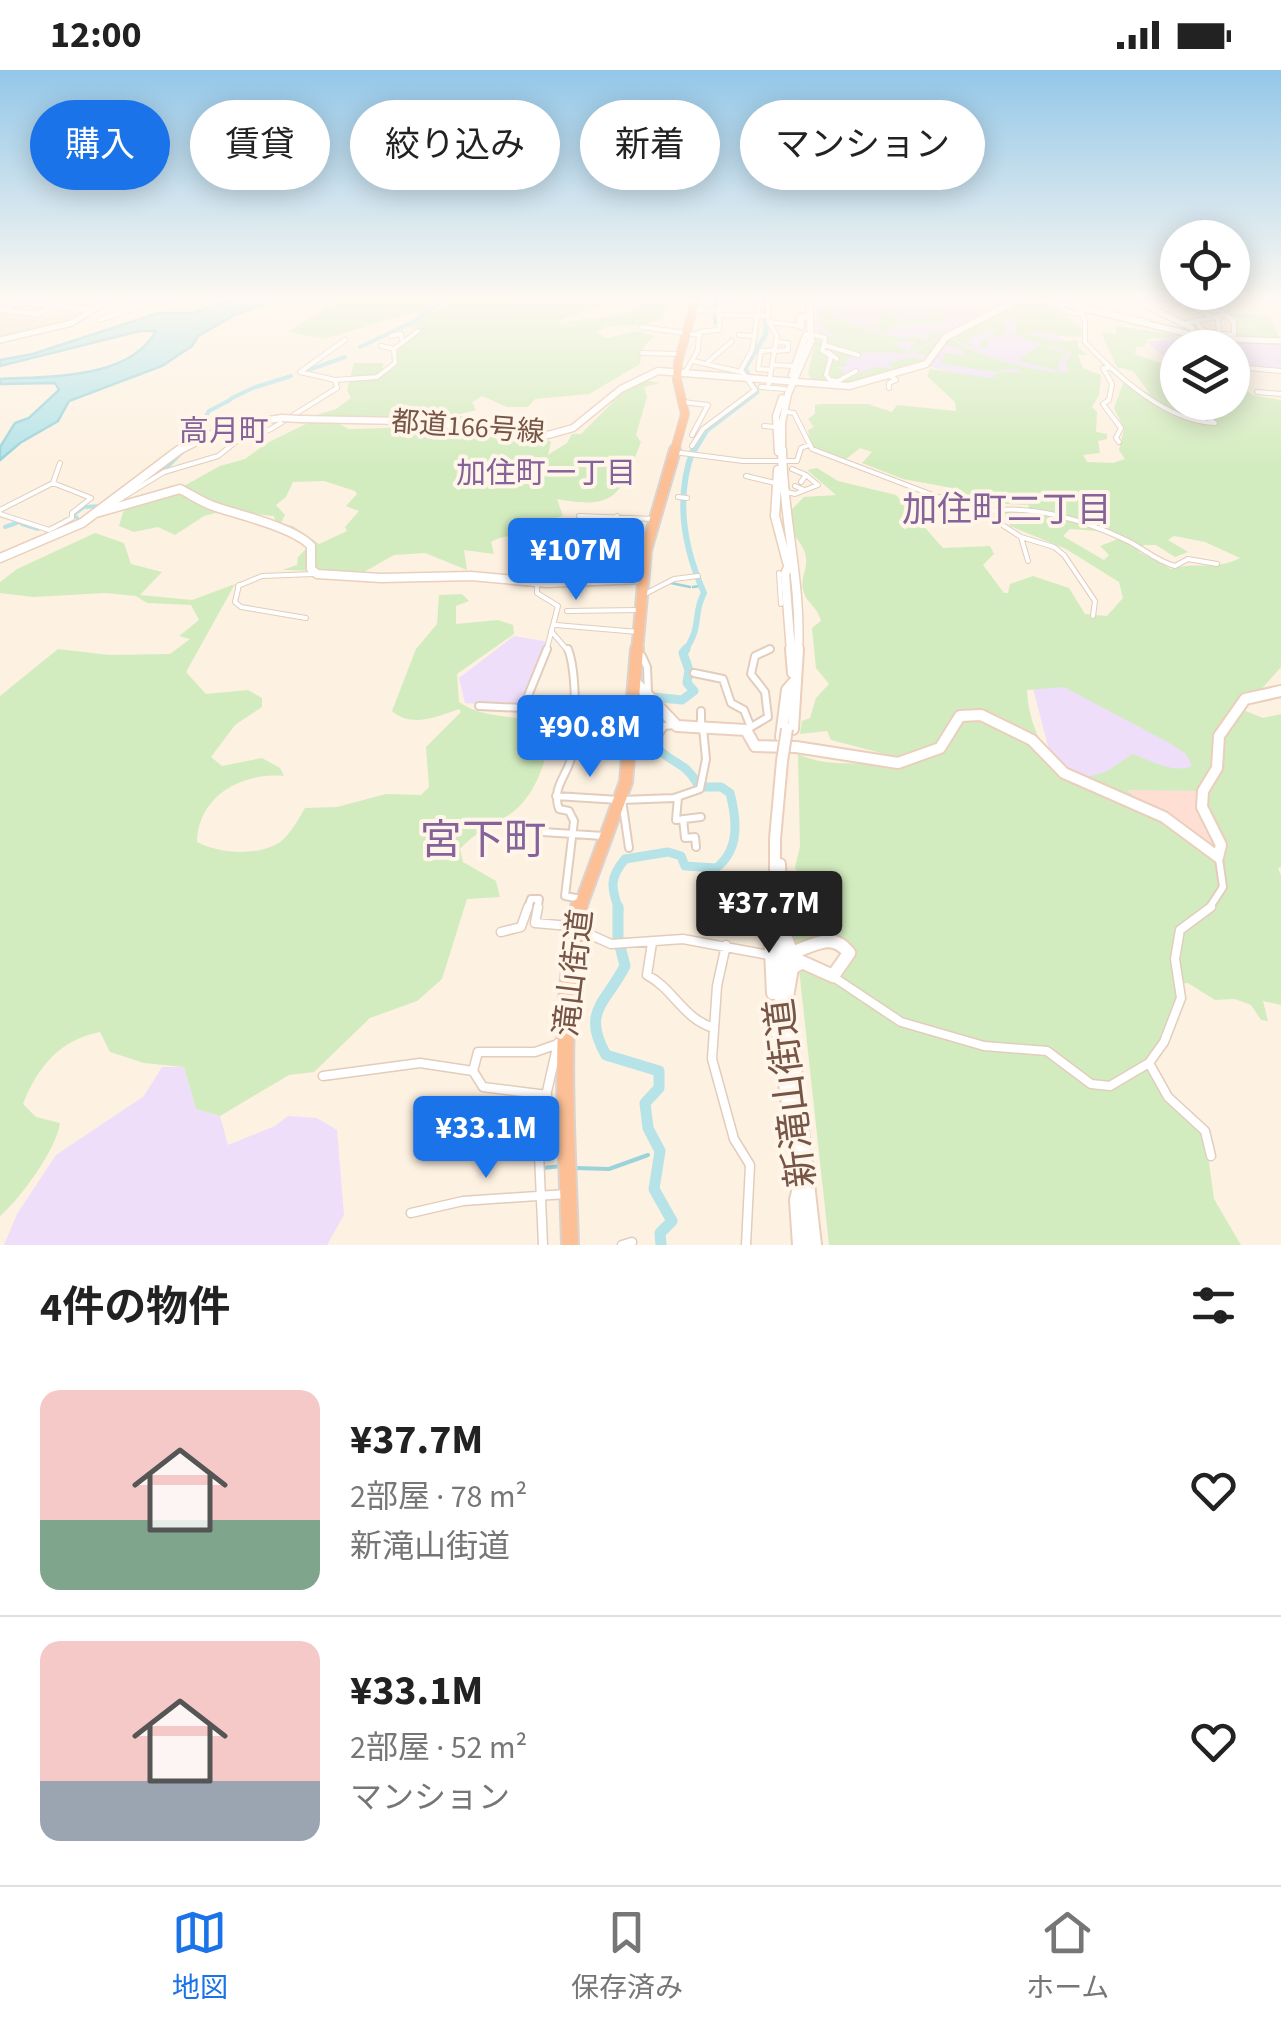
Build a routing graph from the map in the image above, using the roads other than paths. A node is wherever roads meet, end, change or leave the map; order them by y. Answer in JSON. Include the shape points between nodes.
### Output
{"nodes":[{"id":1,"x":325,"y":354,"type":"edge"},
{"id":2,"x":394,"y":354,"type":"edge"},
{"id":3,"x":673,"y":354,"type":"edge"},
{"id":4,"x":679,"y":354,"type":"joint"},
{"id":5,"x":695,"y":354,"type":"edge"},
{"id":6,"x":717,"y":354,"type":"edge"},
{"id":7,"x":756,"y":354,"type":"edge"},
{"id":8,"x":775,"y":354,"type":"edge"},
{"id":9,"x":800,"y":354,"type":"edge"},
{"id":10,"x":802,"y":354,"type":"edge"},
{"id":11,"x":810,"y":354,"type":"edge"},
{"id":12,"x":828,"y":354,"type":"edge"},
{"id":13,"x":830,"y":354,"type":"edge"},
{"id":14,"x":934,"y":354,"type":"edge"},
{"id":15,"x":1093,"y":354,"type":"edge"},
{"id":16,"x":753,"y":356,"type":"junction"},
{"id":17,"x":837,"y":359,"type":"dead end"},
{"id":18,"x":693,"y":361,"type":"junction"},
{"id":19,"x":708,"y":362,"type":"junction"},
{"id":20,"x":773,"y":367,"type":"junction"},
{"id":21,"x":1113,"y":367,"type":"junction"},
{"id":22,"x":1250,"y":368,"type":"edge"},
{"id":23,"x":681,"y":371,"type":"junction"},
{"id":24,"x":856,"y":371,"type":"dead end"},
{"id":25,"x":1281,"y":371,"type":"edge"},
{"id":26,"x":888,"y":375,"type":"junction"},
{"id":27,"x":746,"y":377,"type":"junction"},
{"id":28,"x":335,"y":380,"type":"junction"},
{"id":29,"x":791,"y":381,"type":"junction"},
{"id":30,"x":769,"y":384,"type":"junction"},
{"id":31,"x":760,"y":388,"type":"dead end"},
{"id":32,"x":889,"y":388,"type":"dead end"},
{"id":33,"x":1257,"y":392,"type":"dead end"},
{"id":34,"x":1281,"y":394,"type":"edge"},
{"id":35,"x":683,"y":402,"type":"junction"},
{"id":36,"x":1160,"y":402,"type":"edge"},
{"id":37,"x":787,"y":412,"type":"junction"},
{"id":38,"x":260,"y":418,"type":"junction"},
{"id":39,"x":280,"y":419,"type":"junction"},
{"id":40,"x":1190,"y":420,"type":"edge"},
{"id":41,"x":1210,"y":420,"type":"edge"},
{"id":42,"x":764,"y":426,"type":"dead end"},
{"id":43,"x":776,"y":426,"type":"junction"},
{"id":44,"x":703,"y":430,"type":"junction"},
{"id":45,"x":254,"y":434,"type":"junction"},
{"id":46,"x":683,"y":440,"type":"junction"},
{"id":47,"x":1119,"y":442,"type":"dead end"},
{"id":48,"x":692,"y":446,"type":"dead end"},
{"id":49,"x":809,"y":446,"type":"junction"},
{"id":50,"x":782,"y":461,"type":"junction"},
{"id":51,"x":60,"y":464,"type":"dead end"},
{"id":52,"x":806,"y":474,"type":"junction"},
{"id":53,"x":746,"y":476,"type":"dead end"},
{"id":54,"x":138,"y":479,"type":"junction"},
{"id":55,"x":150,"y":480,"type":"junction"},
{"id":56,"x":53,"y":482,"type":"junction"},
{"id":57,"x":801,"y":482,"type":"dead end"},
{"id":58,"x":775,"y":483,"type":"junction"},
{"id":59,"x":795,"y":486,"type":"dead end"},
{"id":60,"x":804,"y":490,"type":"junction"},
{"id":61,"x":786,"y":492,"type":"junction"},
{"id":62,"x":104,"y":506,"type":"junction"},
{"id":63,"x":0,"y":512,"type":"edge"},
{"id":64,"x":784,"y":512,"type":"junction"},
{"id":65,"x":986,"y":512,"type":"junction"},
{"id":66,"x":96,"y":513,"type":"junction"},
{"id":67,"x":579,"y":516,"type":"dead end"},
{"id":68,"x":618,"y":516,"type":"junction"},
{"id":69,"x":76,"y":520,"type":"junction"},
{"id":70,"x":653,"y":520,"type":"junction"},
{"id":71,"x":597,"y":528,"type":"dead end"},
{"id":72,"x":603,"y":536,"type":"dead end"},
{"id":73,"x":1021,"y":537,"type":"junction"},
{"id":74,"x":648,"y":540,"type":"junction"},
{"id":75,"x":0,"y":558,"type":"edge"},
{"id":76,"x":1028,"y":561,"type":"dead end"},
{"id":77,"x":788,"y":564,"type":"junction"},
{"id":78,"x":1216,"y":564,"type":"dead end"},
{"id":79,"x":778,"y":573,"type":"dead end"},
{"id":80,"x":316,"y":574,"type":"junction"},
{"id":81,"x":696,"y":577,"type":"dead end"},
{"id":82,"x":537,"y":583,"type":"junction"},
{"id":83,"x":783,"y":584,"type":"junction"},
{"id":84,"x":646,"y":588,"type":"junction"},
{"id":85,"x":780,"y":604,"type":"dead end"},
{"id":86,"x":641,"y":610,"type":"junction"},
{"id":87,"x":567,"y":611,"type":"dead end"},
{"id":88,"x":1093,"y":616,"type":"dead end"},
{"id":89,"x":306,"y":618,"type":"dead end"},
{"id":90,"x":553,"y":628,"type":"junction"},
{"id":91,"x":638,"y":632,"type":"junction"},
{"id":92,"x":770,"y":649,"type":"dead end"},
{"id":93,"x":694,"y":673,"type":"dead end"},
{"id":94,"x":793,"y":678,"type":"junction"},
{"id":95,"x":635,"y":682,"type":"junction"},
{"id":96,"x":1281,"y":691,"type":"edge"},
{"id":97,"x":649,"y":696,"type":"junction"},
{"id":98,"x":479,"y":706,"type":"dead end"},
{"id":99,"x":604,"y":708,"type":"dead end"},
{"id":100,"x":633,"y":709,"type":"junction"},
{"id":101,"x":701,"y":711,"type":"dead end"},
{"id":102,"x":679,"y":726,"type":"junction"},
{"id":103,"x":748,"y":727,"type":"junction"},
{"id":104,"x":702,"y":728,"type":"junction"},
{"id":105,"x":790,"y":729,"type":"junction"},
{"id":106,"x":659,"y":734,"type":"dead end"},
{"id":107,"x":783,"y":757,"type":"junction"},
{"id":108,"x":556,"y":796,"type":"junction"},
{"id":109,"x":678,"y":797,"type":"junction"},
{"id":110,"x":622,"y":800,"type":"junction"},
{"id":111,"x":701,"y":817,"type":"dead end"},
{"id":112,"x":682,"y":820,"type":"junction"},
{"id":113,"x":571,"y":831,"type":"junction"},
{"id":114,"x":544,"y":832,"type":"dead end"},
{"id":115,"x":606,"y":836,"type":"junction"},
{"id":116,"x":696,"y":846,"type":"dead end"},
{"id":117,"x":775,"y":846,"type":"junction"},
{"id":118,"x":629,"y":848,"type":"dead end"},
{"id":119,"x":1218,"y":857,"type":"junction"},
{"id":120,"x":581,"y":900,"type":"junction"},
{"id":121,"x":780,"y":913,"type":"junction"},
{"id":122,"x":574,"y":926,"type":"junction"},
{"id":123,"x":500,"y":932,"type":"dead end"},
{"id":124,"x":652,"y":943,"type":"junction"},
{"id":125,"x":726,"y":945,"type":"junction"},
{"id":126,"x":771,"y":954,"type":"junction"},
{"id":127,"x":798,"y":957,"type":"junction"},
{"id":128,"x":833,"y":976,"type":"junction"},
{"id":129,"x":786,"y":1000,"type":"junction"},
{"id":130,"x":714,"y":1028,"type":"junction"},
{"id":131,"x":560,"y":1041,"type":"junction"},
{"id":132,"x":1149,"y":1063,"type":"junction"},
{"id":133,"x":472,"y":1071,"type":"junction"},
{"id":134,"x":322,"y":1076,"type":"dead end"},
{"id":135,"x":547,"y":1096,"type":"junction"},
{"id":136,"x":1211,"y":1156,"type":"dead end"},
{"id":137,"x":800,"y":1159,"type":"junction"},
{"id":138,"x":802,"y":1181,"type":"junction"},
{"id":139,"x":569,"y":1194,"type":"junction"},
{"id":140,"x":542,"y":1195,"type":"junction"},
{"id":141,"x":411,"y":1213,"type":"dead end"},
{"id":142,"x":544,"y":1245,"type":"edge"},
{"id":143,"x":570,"y":1245,"type":"edge"},
{"id":144,"x":746,"y":1245,"type":"edge"},
{"id":145,"x":799,"y":1245,"type":"edge"},
{"id":146,"x":807,"y":1245,"type":"edge"},
{"id":147,"x":815,"y":1245,"type":"edge"}],
"edges":[{"from":1,"to":28,"type":"street","via":[[300,372]]},
{"from":2,"to":28,"type":"street","via":[[395,363],[380,376]]},
{"from":3,"to":4,"type":"street"},
{"from":4,"to":23,"type":"highway","name":"滝山街道"},
{"from":5,"to":18,"type":"street"},
{"from":6,"to":19,"type":"street"},
{"from":7,"to":16,"type":"street"},
{"from":8,"to":20,"type":"street"},
{"from":9,"to":29,"type":"main road"},
{"from":10,"to":29,"type":"main road"},
{"from":11,"to":29,"type":"main road"},
{"from":12,"to":24,"type":"street","via":[[830,380]]},
{"from":13,"to":17,"type":"street"},
{"from":14,"to":26,"type":"main road","via":[[926,364]]},
{"from":15,"to":21,"type":"street"},
{"from":16,"to":20,"type":"street","via":[[758,369]]},
{"from":16,"to":27,"type":"street"},
{"from":18,"to":19,"type":"street"},
{"from":18,"to":23,"type":"street"},
{"from":19,"to":27,"type":"street"},
{"from":20,"to":29,"type":"street"},
{"from":20,"to":30,"type":"street"},
{"from":21,"to":36,"type":"street"},
{"from":21,"to":47,"type":"street","via":[[1103,368],[1112,384],[1103,404],[1121,428]]},
{"from":22,"to":25,"type":"street"},
{"from":23,"to":27,"type":"main road"},
{"from":23,"to":35,"type":"highway","name":"滝山街道"},
{"from":23,"to":39,"type":"main road","name":"都道166号線","bridge":true,"via":[[646,374],[576,426],[548,435],[404,421]]},
{"from":26,"to":29,"type":"main road","via":[[844,386]]},
{"from":26,"to":32,"type":"street","via":[[896,380]]},
{"from":27,"to":30,"type":"main road"},
{"from":27,"to":44,"type":"street","via":[[754,392]]},
{"from":28,"to":39,"type":"street","via":[[336,389]]},
{"from":29,"to":30,"type":"main road"},
{"from":29,"to":37,"type":"main road"},
{"from":29,"to":43,"type":"main road"},
{"from":29,"to":50,"type":"main road"},
{"from":30,"to":31,"type":"street"},
{"from":33,"to":34,"type":"street"},
{"from":35,"to":46,"type":"highway","name":"滝山街道"},
{"from":35,"to":46,"type":"street","via":[[708,405]]},
{"from":37,"to":49,"type":"street","via":[[802,424]]},
{"from":37,"to":50,"type":"main road"},
{"from":38,"to":39,"type":"main road","name":"都道166号線"},
{"from":38,"to":45,"type":"street"},
{"from":38,"to":54,"type":"main road","name":"都道166号線","via":[[190,441]]},
{"from":39,"to":45,"type":"street"},
{"from":40,"to":41,"type":"street"},
{"from":42,"to":43,"type":"street"},
{"from":43,"to":50,"type":"main road"},
{"from":44,"to":46,"type":"street"},
{"from":44,"to":48,"type":"street"},
{"from":45,"to":55,"type":"street","via":[[218,456]]},
{"from":46,"to":50,"type":"street","via":[[694,454]]},
{"from":46,"to":70,"type":"highway","name":"滝山街道"},
{"from":49,"to":50,"type":"street","via":[[801,448],[798,460]]},
{"from":49,"to":65,"type":"street"},
{"from":50,"to":52,"type":"street"},
{"from":50,"to":58,"type":"main road"},
{"from":50,"to":61,"type":"main road"},
{"from":50,"to":64,"type":"main road"},
{"from":50,"to":77,"type":"main road"},
{"from":51,"to":56,"type":"street"},
{"from":52,"to":57,"type":"street"},
{"from":52,"to":60,"type":"street","via":[[818,485]]},
{"from":53,"to":58,"type":"street"},
{"from":54,"to":55,"type":"street"},
{"from":54,"to":62,"type":"main road","name":"都道166号線"},
{"from":55,"to":62,"type":"street"},
{"from":56,"to":63,"type":"street"},
{"from":56,"to":69,"type":"street","via":[[91,497],[72,514]]},
{"from":58,"to":77,"type":"main road","via":[[779,540]]},
{"from":59,"to":60,"type":"street"},
{"from":60,"to":61,"type":"street"},
{"from":61,"to":64,"type":"main road"},
{"from":62,"to":66,"type":"main road","name":"都道166号線"},
{"from":63,"to":69,"type":"street","via":[[48,530]]},
{"from":64,"to":105,"type":"main road","via":[[799,630]]},
{"from":65,"to":73,"type":"street"},
{"from":65,"to":78,"type":"street","via":[[1024,508],[1116,536],[1164,564]]},
{"from":66,"to":69,"type":"main road"},
{"from":66,"to":80,"type":"main road","via":[[184,490],[305,538]]},
{"from":67,"to":68,"type":"street"},
{"from":68,"to":70,"type":"street"},
{"from":68,"to":71,"type":"street"},
{"from":69,"to":75,"type":"main road"},
{"from":70,"to":74,"type":"highway","name":"滝山街道"},
{"from":72,"to":74,"type":"street"},
{"from":73,"to":76,"type":"street"},
{"from":73,"to":88,"type":"street","via":[[1064,555],[1095,601]]},
{"from":74,"to":84,"type":"highway","name":"滝山街道"},
{"from":77,"to":83,"type":"main road"},
{"from":77,"to":94,"type":"main road"},
{"from":79,"to":83,"type":"street"},
{"from":80,"to":82,"type":"main road"},
{"from":80,"to":89,"type":"street","via":[[272,574],[238,586],[235,602],[241,607]]},
{"from":81,"to":84,"type":"street"},
{"from":82,"to":84,"type":"main road"},
{"from":82,"to":90,"type":"street","via":[[537,593],[560,609]]},
{"from":83,"to":85,"type":"street"},
{"from":83,"to":94,"type":"main road"},
{"from":84,"to":86,"type":"highway","name":"滝山街道"},
{"from":86,"to":87,"type":"street"},
{"from":86,"to":91,"type":"highway","name":"滝山街道"},
{"from":90,"to":91,"type":"street"},
{"from":90,"to":98,"type":"street","via":[[524,708]]},
{"from":90,"to":108,"type":"street","via":[[573,663],[577,688],[571,760]]},
{"from":91,"to":95,"type":"highway","name":"滝山街道"},
{"from":91,"to":97,"type":"street"},
{"from":92,"to":103,"type":"street","via":[[755,656],[750,674],[766,692],[768,717]]},
{"from":93,"to":103,"type":"street","via":[[723,679]]},
{"from":94,"to":105,"type":"main road"},
{"from":94,"to":107,"type":"main road"},
{"from":95,"to":97,"type":"main road"},
{"from":95,"to":100,"type":"highway","name":"滝山街道"},
{"from":96,"to":119,"type":"main road","via":[[1249,698],[1219,736],[1217,768],[1204,785],[1202,807],[1221,846]]},
{"from":97,"to":102,"type":"main road"},
{"from":99,"to":100,"type":"street"},
{"from":100,"to":110,"type":"highway","name":"滝山街道"},
{"from":101,"to":104,"type":"street"},
{"from":102,"to":104,"type":"main road"},
{"from":102,"to":106,"type":"street","via":[[664,726]]},
{"from":103,"to":104,"type":"main road"},
{"from":103,"to":107,"type":"main road","via":[[753,745]]},
{"from":104,"to":109,"type":"street","via":[[702,788]]},
{"from":105,"to":107,"type":"main road","bridge":true},
{"from":107,"to":117,"type":"main road","name":"新滝山街道"},
{"from":107,"to":119,"type":"main road","via":[[898,763],[943,746],[958,718],[982,715],[1032,740],[1064,774],[1164,817]]},
{"from":107,"to":121,"type":"main road","name":"新滝山街道"},
{"from":108,"to":110,"type":"street"},
{"from":108,"to":113,"type":"street","via":[[556,807],[573,816]]},
{"from":109,"to":110,"type":"street"},
{"from":109,"to":112,"type":"street","via":[[676,820]]},
{"from":110,"to":115,"type":"highway","name":"滝山街道"},
{"from":110,"to":118,"type":"street"},
{"from":111,"to":112,"type":"street"},
{"from":112,"to":116,"type":"street","via":[[684,838],[695,837]]},
{"from":113,"to":114,"type":"street"},
{"from":113,"to":115,"type":"street"},
{"from":113,"to":120,"type":"street","via":[[565,896]]},
{"from":115,"to":120,"type":"highway","name":"滝山街道"},
{"from":117,"to":126,"type":"main road","via":[[768,865]]},
{"from":117,"to":137,"type":"main road","name":"新滝山街道","via":[[779,994]]},
{"from":119,"to":132,"type":"street","via":[[1222,885],[1212,910],[1180,930],[1180,998]]},
{"from":120,"to":122,"type":"highway","name":"滝山街道"},
{"from":121,"to":127,"type":"main road","via":[[790,954]]},
{"from":121,"to":129,"type":"main road","name":"新滝山街道"},
{"from":122,"to":123,"type":"street","via":[[536,923],[539,900],[531,899],[520,926]]},
{"from":122,"to":124,"type":"street","via":[[620,944]]},
{"from":122,"to":131,"type":"highway","name":"滝山街道"},
{"from":124,"to":125,"type":"street"},
{"from":124,"to":130,"type":"street","via":[[647,975],[660,980],[690,1020]]},
{"from":125,"to":126,"type":"street"},
{"from":125,"to":130,"type":"street"},
{"from":126,"to":137,"type":"main road","via":[[786,1111]]},
{"from":127,"to":128,"type":"main road"},
{"from":127,"to":128,"type":"main road","via":[[830,939],[840,942],[848,958]]},
{"from":127,"to":129,"type":"main road"},
{"from":128,"to":132,"type":"street","via":[[897,1020],[984,1046],[1046,1051],[1098,1086],[1113,1085]]},
{"from":129,"to":147,"type":"main road","name":"新滝山街道"},
{"from":130,"to":144,"type":"street","via":[[720,1090],[750,1165]]},
{"from":131,"to":133,"type":"street","via":[[536,1052],[478,1052]]},
{"from":131,"to":135,"type":"street"},
{"from":131,"to":139,"type":"highway","name":"滝山街道"},
{"from":132,"to":136,"type":"street","via":[[1168,1098],[1205,1130]]},
{"from":133,"to":134,"type":"street","via":[[421,1065]]},
{"from":133,"to":135,"type":"street","via":[[483,1086]]},
{"from":135,"to":140,"type":"street","via":[[538,1131]]},
{"from":137,"to":138,"type":"main road","name":"新滝山街道"},
{"from":138,"to":145,"type":"main road","via":[[796,1200]]},
{"from":138,"to":146,"type":"main road","name":"新滝山街道"},
{"from":139,"to":140,"type":"street"},
{"from":139,"to":143,"type":"highway","name":"滝山街道"},
{"from":140,"to":141,"type":"street"},
{"from":140,"to":142,"type":"street"}]}
